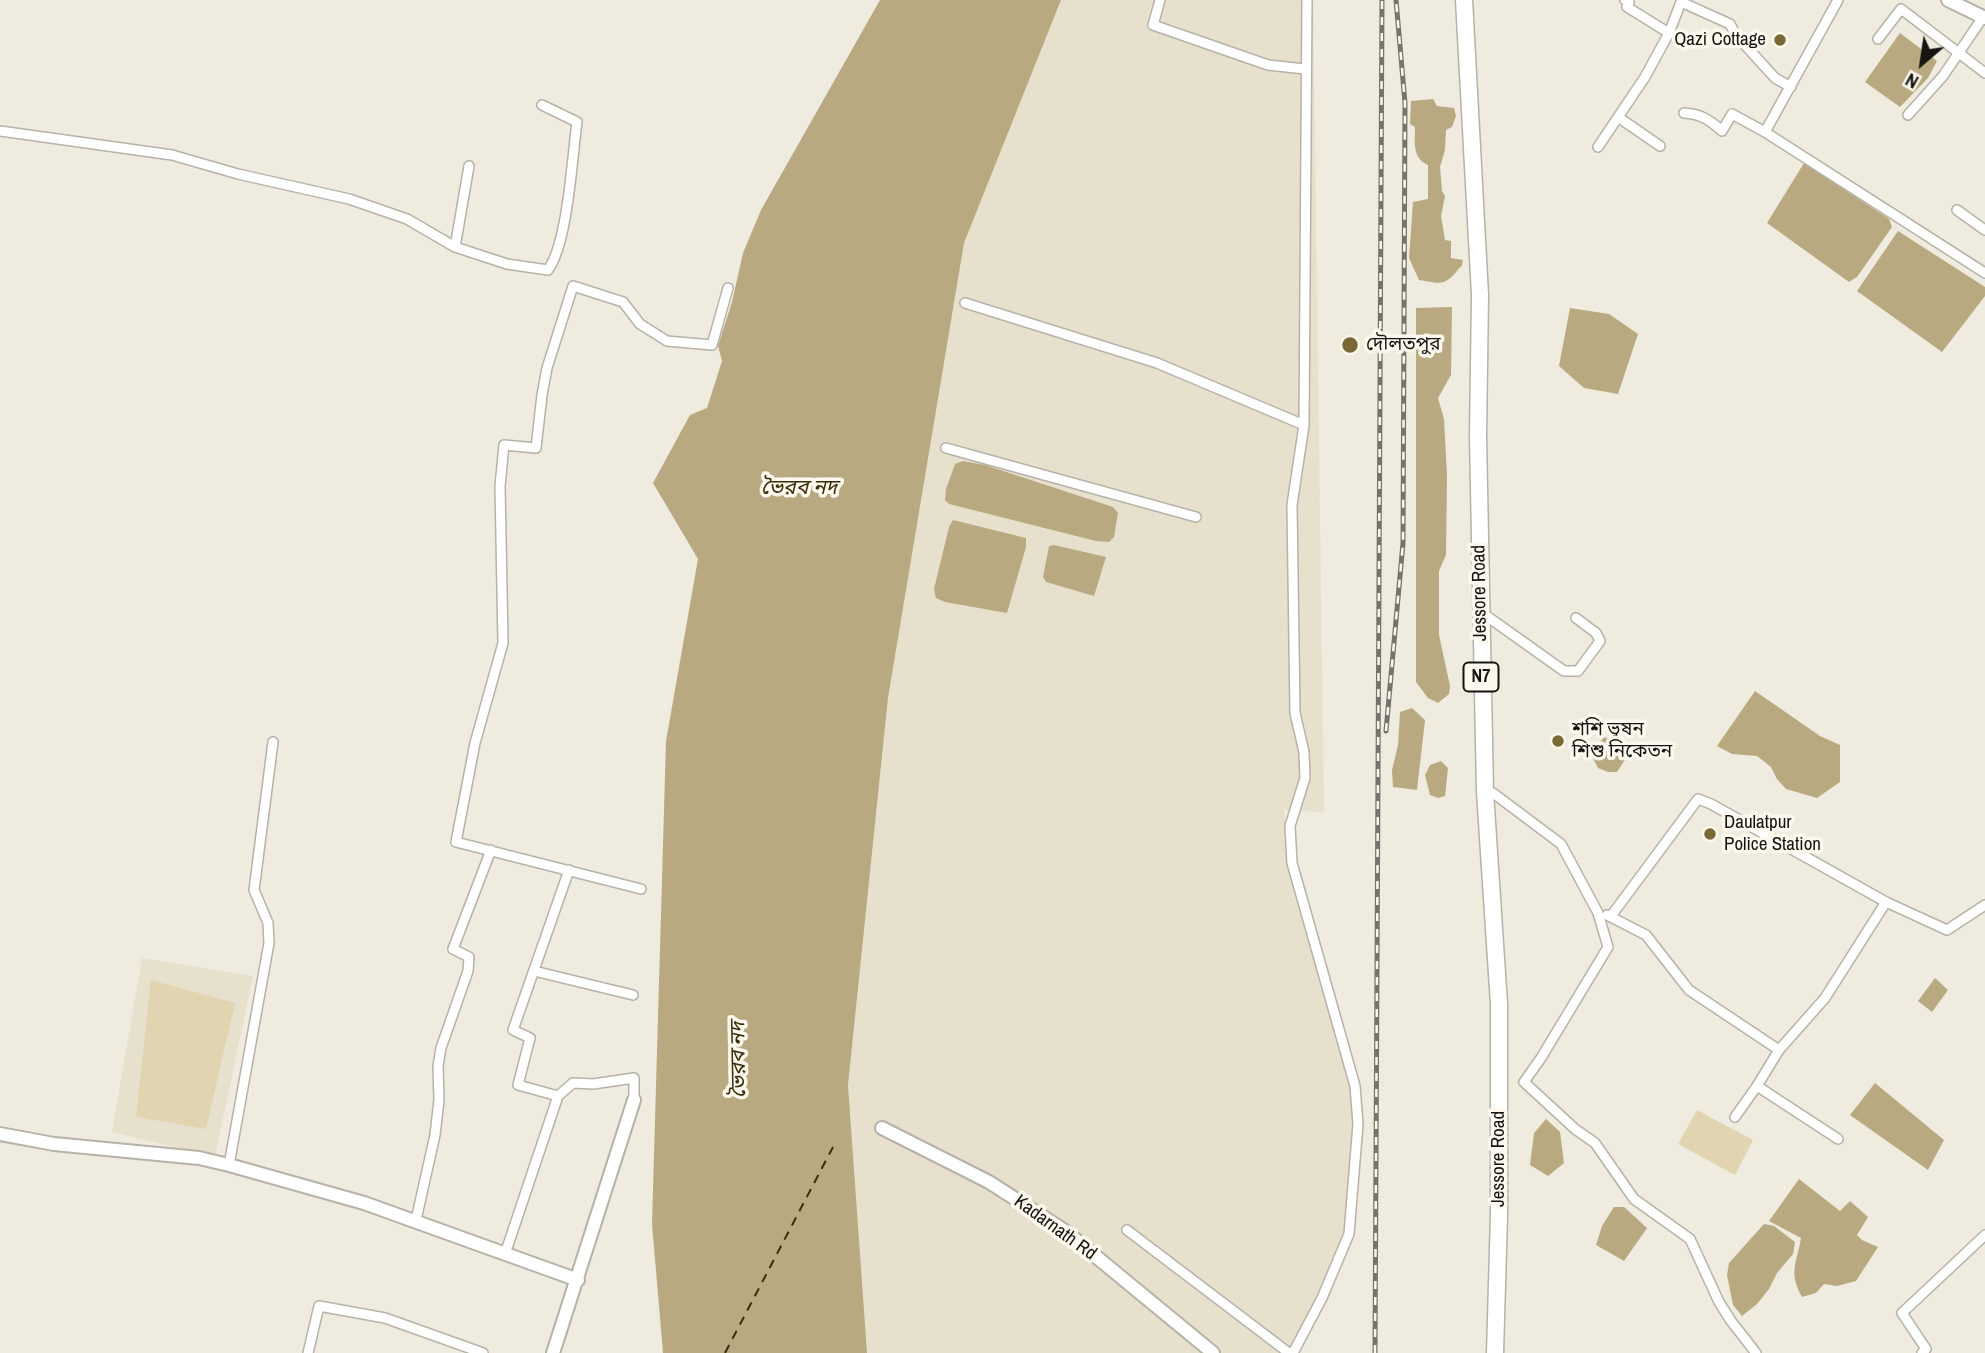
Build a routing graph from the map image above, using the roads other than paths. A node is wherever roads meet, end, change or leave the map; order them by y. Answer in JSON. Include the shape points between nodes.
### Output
{"nodes":[{"id":1,"x":1160,"y":0,"type":"edge"},
{"id":2,"x":1307,"y":0,"type":"edge"},
{"id":3,"x":1464,"y":0,"type":"edge"},
{"id":4,"x":1475,"y":0,"type":"edge"},
{"id":5,"x":1625,"y":0,"type":"edge"},
{"id":6,"x":1838,"y":0,"type":"edge"},
{"id":7,"x":1950,"y":0,"type":"edge"},
{"id":8,"x":1984,"y":17,"type":"edge"},
{"id":9,"x":1669,"y":33,"type":"junction"},
{"id":10,"x":1878,"y":39,"type":"dead end"},
{"id":11,"x":1959,"y":53,"type":"junction"},
{"id":12,"x":1305,"y":69,"type":"junction"},
{"id":13,"x":1985,"y":73,"type":"edge"},
{"id":14,"x":1791,"y":87,"type":"junction"},
{"id":15,"x":541,"y":105,"type":"dead end"},
{"id":16,"x":1684,"y":113,"type":"dead end"},
{"id":17,"x":1908,"y":115,"type":"dead end"},
{"id":18,"x":1618,"y":117,"type":"junction"},
{"id":19,"x":0,"y":131,"type":"edge"},
{"id":20,"x":1765,"y":132,"type":"junction"},
{"id":21,"x":1598,"y":146,"type":"dead end"},
{"id":22,"x":1660,"y":146,"type":"dead end"},
{"id":23,"x":469,"y":166,"type":"dead end"},
{"id":24,"x":1957,"y":210,"type":"dead end"},
{"id":25,"x":1985,"y":230,"type":"edge"},
{"id":26,"x":455,"y":247,"type":"junction"},
{"id":27,"x":1985,"y":273,"type":"edge"},
{"id":28,"x":728,"y":288,"type":"dead end"},
{"id":29,"x":965,"y":303,"type":"dead end"},
{"id":30,"x":1304,"y":425,"type":"junction"},
{"id":31,"x":946,"y":448,"type":"dead end"},
{"id":32,"x":1196,"y":517,"type":"dead end"},
{"id":33,"x":1488,"y":617,"type":"junction"},
{"id":34,"x":1576,"y":618,"type":"dead end"},
{"id":35,"x":273,"y":742,"type":"dead end"},
{"id":36,"x":1493,"y":793,"type":"junction"},
{"id":37,"x":491,"y":850,"type":"junction"},
{"id":38,"x":569,"y":870,"type":"junction"},
{"id":39,"x":641,"y":889,"type":"dead end"},
{"id":40,"x":1886,"y":902,"type":"junction"},
{"id":41,"x":1985,"y":905,"type":"edge"},
{"id":42,"x":1598,"y":913,"type":"junction"},
{"id":43,"x":1611,"y":915,"type":"junction"},
{"id":44,"x":534,"y":971,"type":"junction"},
{"id":45,"x":633,"y":995,"type":"dead end"},
{"id":46,"x":1779,"y":1050,"type":"junction"},
{"id":47,"x":1757,"y":1086,"type":"junction"},
{"id":48,"x":558,"y":1097,"type":"junction"},
{"id":49,"x":634,"y":1100,"type":"joint"},
{"id":50,"x":1735,"y":1116,"type":"dead end"},
{"id":51,"x":882,"y":1128,"type":"dead end"},
{"id":52,"x":0,"y":1134,"type":"edge"},
{"id":53,"x":1838,"y":1139,"type":"dead end"},
{"id":54,"x":229,"y":1165,"type":"junction"},
{"id":55,"x":416,"y":1220,"type":"junction"},
{"id":56,"x":1127,"y":1230,"type":"dead end"},
{"id":57,"x":1985,"y":1235,"type":"edge"},
{"id":58,"x":505,"y":1254,"type":"junction"},
{"id":59,"x":578,"y":1280,"type":"junction"},
{"id":60,"x":308,"y":1353,"type":"edge"},
{"id":61,"x":483,"y":1353,"type":"edge"},
{"id":62,"x":553,"y":1353,"type":"edge"},
{"id":63,"x":1213,"y":1353,"type":"edge"},
{"id":64,"x":1291,"y":1353,"type":"edge"},
{"id":65,"x":1494,"y":1353,"type":"edge"},
{"id":66,"x":1503,"y":1353,"type":"edge"},
{"id":67,"x":1756,"y":1353,"type":"edge"},
{"id":68,"x":1922,"y":1353,"type":"edge"}],
"edges":[{"from":1,"to":12,"type":"street","via":[[1153,25],[1268,65]]},
{"from":2,"to":12,"type":"street"},
{"from":3,"to":65,"type":"highway","name":"Jessore Road","number":"N7","via":[[1480,295],[1484,778],[1499,1004]]},
{"from":4,"to":33,"type":"highway","name":"Jessore Road","number":"N7","via":[[1487,295]]},
{"from":5,"to":9,"type":"street","via":[[1627,7]]},
{"from":6,"to":14,"type":"street"},
{"from":7,"to":8,"type":"street"},
{"from":8,"to":11,"type":"street"},
{"from":9,"to":14,"type":"street","via":[[1681,2],[1730,24],[1775,78]]},
{"from":9,"to":18,"type":"street"},
{"from":10,"to":11,"type":"street","via":[[1901,9]]},
{"from":11,"to":13,"type":"street"},
{"from":11,"to":17,"type":"street"},
{"from":12,"to":30,"type":"street"},
{"from":14,"to":20,"type":"street"},
{"from":15,"to":26,"type":"street","via":[[577,122],[566,206],[550,268],[507,264]]},
{"from":16,"to":20,"type":"street","via":[[1709,119],[1722,131],[1732,114]]},
{"from":18,"to":21,"type":"street"},
{"from":18,"to":22,"type":"street"},
{"from":19,"to":26,"type":"street","via":[[172,155],[349,200],[407,219]]},
{"from":20,"to":27,"type":"street"},
{"from":23,"to":26,"type":"street"},
{"from":24,"to":25,"type":"street"},
{"from":28,"to":37,"type":"street","via":[[712,345],[667,341],[640,324],[623,302],[573,286],[547,368],[536,448],[504,445],[500,486],[503,643],[475,743],[456,842]]},
{"from":29,"to":30,"type":"street","via":[[1157,363]]},
{"from":30,"to":64,"type":"street","via":[[1292,505],[1295,713],[1305,778],[1290,826],[1293,863],[1355,1086],[1358,1124],[1349,1234],[1322,1298]]},
{"from":31,"to":32,"type":"street"},
{"from":33,"to":34,"type":"street","via":[[1564,671],[1578,671],[1600,641]]},
{"from":33,"to":36,"type":"highway","name":"Jessore Road","number":"N7"},
{"from":35,"to":54,"type":"street","via":[[254,890],[268,923],[269,943]]},
{"from":36,"to":42,"type":"street","via":[[1561,844]]},
{"from":36,"to":66,"type":"highway","name":"Jessore Road","number":"N7","via":[[1508,1009]]},
{"from":37,"to":38,"type":"street"},
{"from":37,"to":55,"type":"street","via":[[453,949],[469,957],[468,971],[441,1048],[435,1135]]},
{"from":38,"to":39,"type":"street"},
{"from":38,"to":44,"type":"street"},
{"from":40,"to":41,"type":"street","via":[[1947,930]]},
{"from":40,"to":43,"type":"street","via":[[1698,799]]},
{"from":40,"to":46,"type":"street","via":[[1825,998]]},
{"from":42,"to":43,"type":"street"},
{"from":42,"to":67,"type":"street","via":[[1608,947],[1524,1082],[1595,1143],[1634,1199],[1690,1238],[1719,1302]]},
{"from":43,"to":46,"type":"street","via":[[1646,935],[1689,990]]},
{"from":44,"to":45,"type":"street"},
{"from":44,"to":48,"type":"street","via":[[513,1030],[530,1038],[518,1086]]},
{"from":46,"to":47,"type":"street"},
{"from":47,"to":50,"type":"street"},
{"from":47,"to":53,"type":"street"},
{"from":48,"to":49,"type":"street","via":[[573,1083],[635,1078]]},
{"from":48,"to":58,"type":"street"},
{"from":49,"to":59,"type":"street"},
{"from":51,"to":63,"type":"street","name":"Kadarnath Rd","via":[[989,1182],[1065,1231]]},
{"from":52,"to":54,"type":"street"},
{"from":54,"to":55,"type":"street"},
{"from":55,"to":58,"type":"street"},
{"from":56,"to":64,"type":"street"},
{"from":57,"to":68,"type":"street","via":[[1902,1313],[1926,1349]]},
{"from":58,"to":59,"type":"street"},
{"from":59,"to":62,"type":"street"},
{"from":60,"to":61,"type":"street","via":[[319,1306],[385,1318]]}]}
